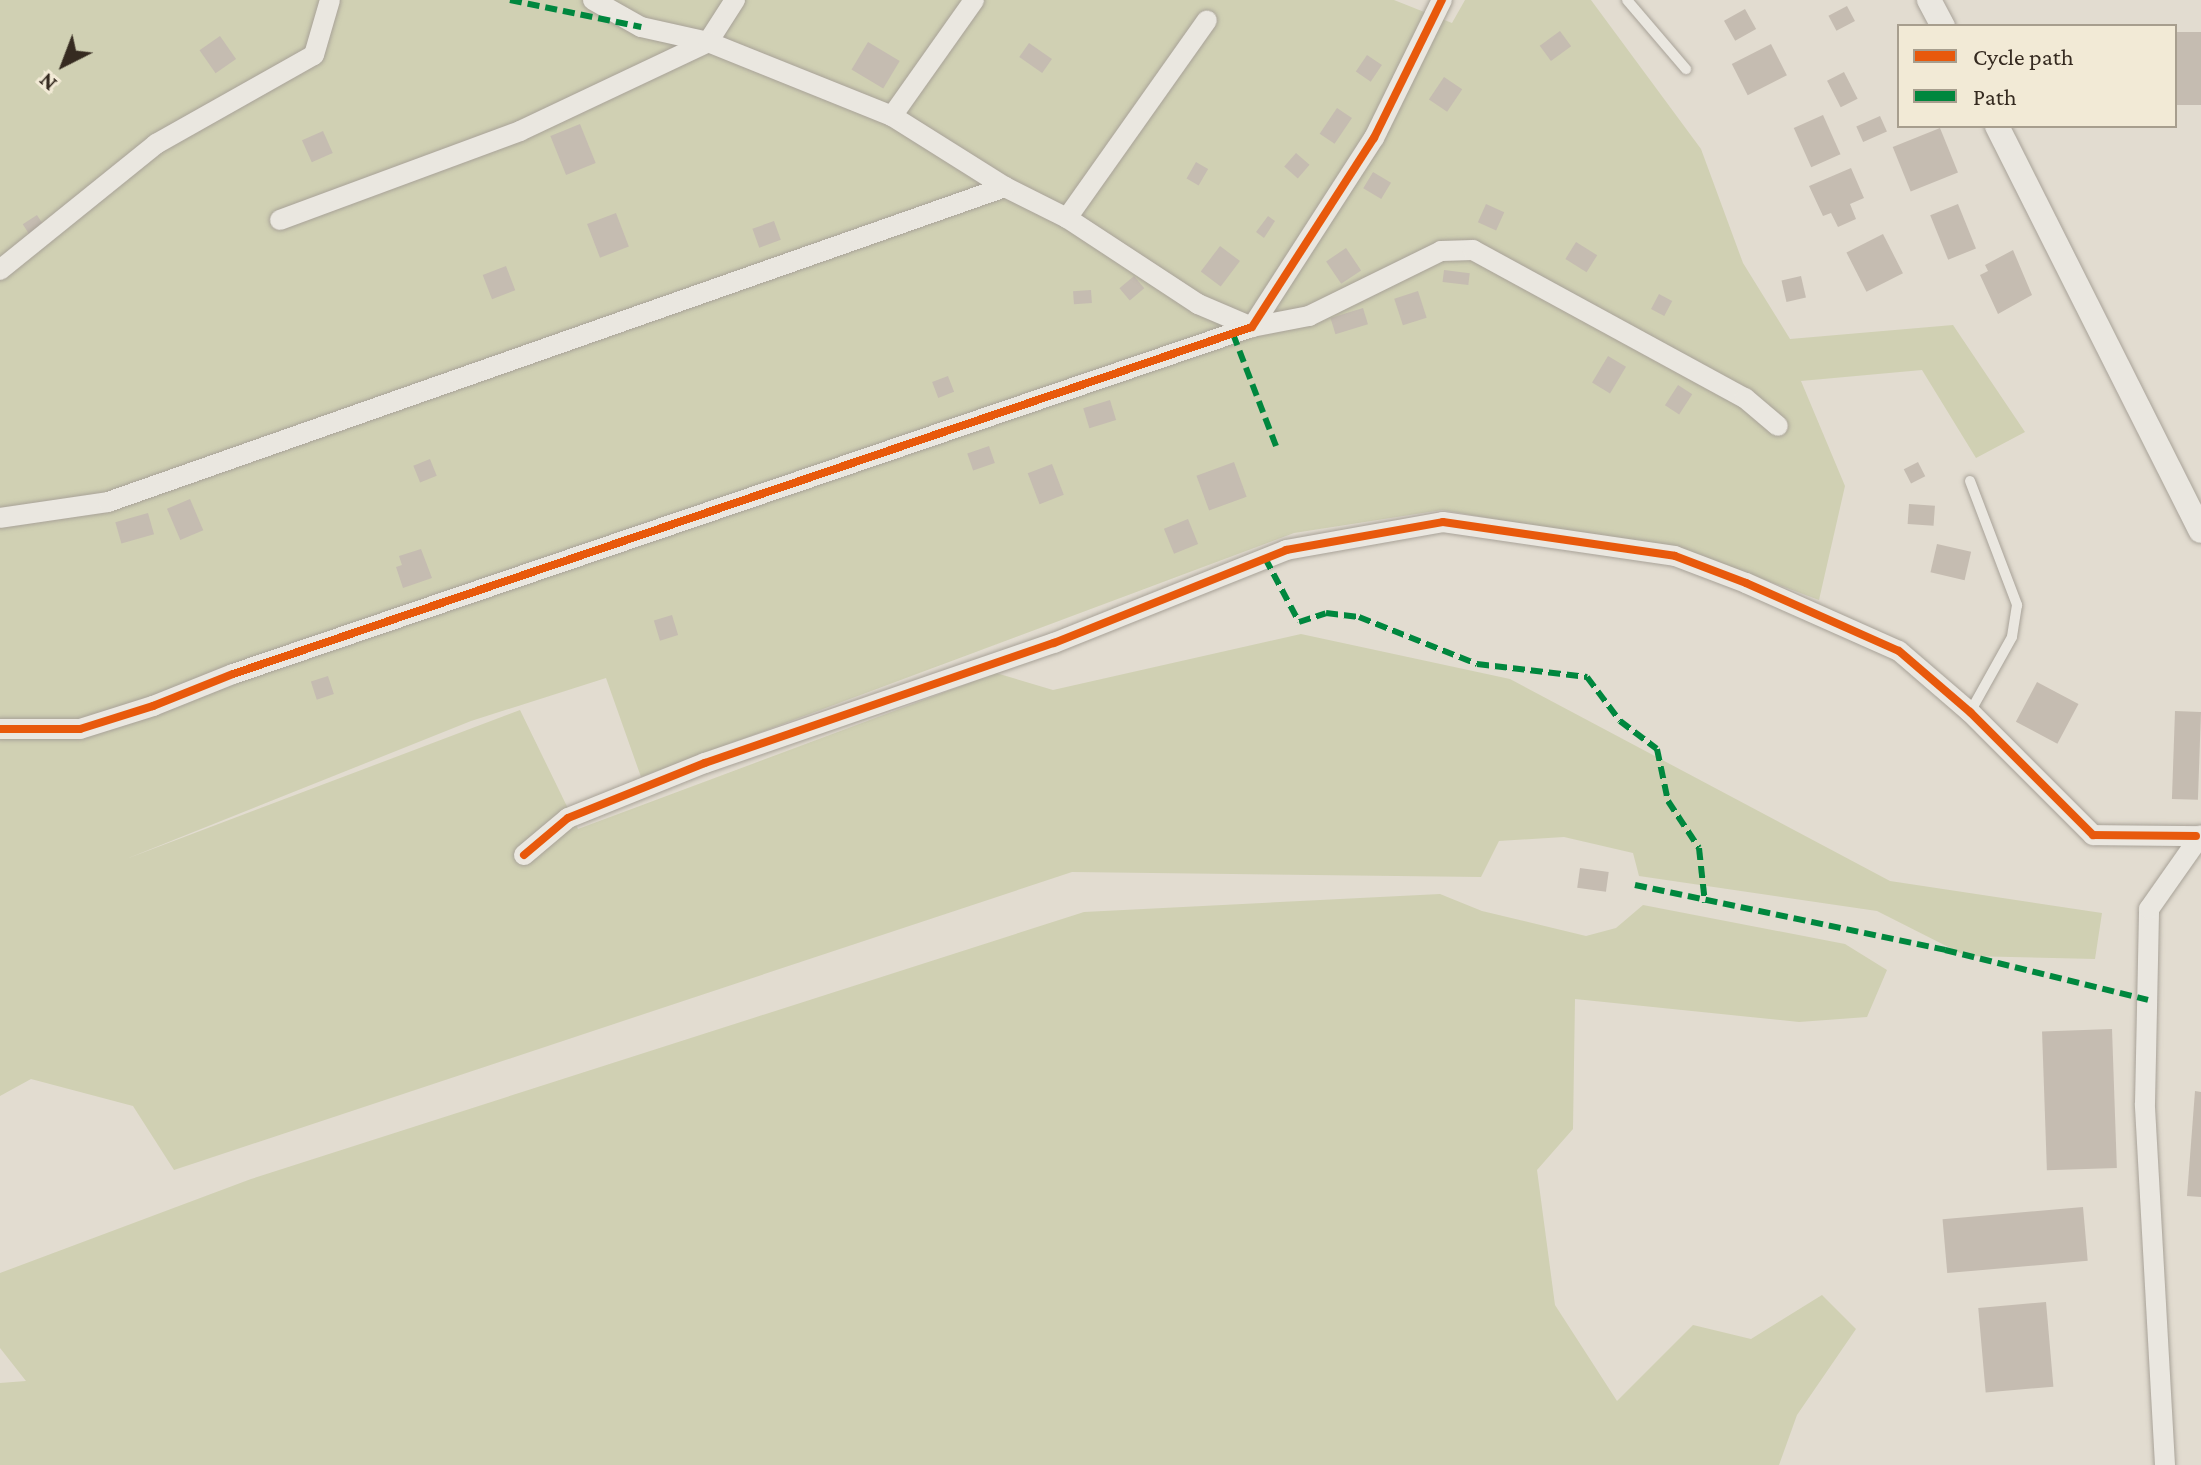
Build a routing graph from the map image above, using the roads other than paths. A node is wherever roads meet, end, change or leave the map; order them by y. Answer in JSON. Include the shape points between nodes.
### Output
{"nodes":[{"id":1,"x":330,"y":0,"type":"edge"},
{"id":2,"x":593,"y":0,"type":"edge"},
{"id":3,"x":735,"y":0,"type":"edge"},
{"id":4,"x":974,"y":0,"type":"edge"},
{"id":5,"x":1442,"y":0,"type":"edge"},
{"id":6,"x":1627,"y":0,"type":"edge"},
{"id":7,"x":1929,"y":0,"type":"edge"},
{"id":8,"x":1207,"y":20,"type":"dead end"},
{"id":9,"x":1942,"y":24,"type":"edge"},
{"id":10,"x":708,"y":42,"type":"junction"},
{"id":11,"x":1686,"y":69,"type":"dead end"},
{"id":12,"x":892,"y":116,"type":"junction"},
{"id":13,"x":1998,"y":128,"type":"edge"},
{"id":14,"x":1005,"y":187,"type":"junction"},
{"id":15,"x":1067,"y":218,"type":"junction"},
{"id":16,"x":280,"y":220,"type":"dead end"},
{"id":17,"x":0,"y":270,"type":"edge"},
{"id":18,"x":1252,"y":327,"type":"junction"},
{"id":19,"x":1778,"y":426,"type":"dead end"},
{"id":20,"x":1970,"y":481,"type":"dead end"},
{"id":21,"x":0,"y":518,"type":"edge"},
{"id":22,"x":2201,"y":531,"type":"edge"},
{"id":23,"x":1970,"y":712,"type":"junction"},
{"id":24,"x":0,"y":729,"type":"edge"},
{"id":25,"x":2199,"y":836,"type":"edge"},
{"id":26,"x":524,"y":855,"type":"dead end"},
{"id":27,"x":2165,"y":1465,"type":"edge"}],
"edges":[{"from":1,"to":17,"type":"street","via":[[314,55],[156,144]]},
{"from":2,"to":10,"type":"street","via":[[641,27]]},
{"from":3,"to":10,"type":"street"},
{"from":4,"to":12,"type":"street"},
{"from":5,"to":18,"type":"street","via":[[1374,138]]},
{"from":6,"to":11,"type":"lane"},
{"from":7,"to":9,"type":"street"},
{"from":8,"to":15,"type":"street"},
{"from":10,"to":12,"type":"street"},
{"from":10,"to":16,"type":"street","via":[[520,131]]},
{"from":12,"to":14,"type":"street"},
{"from":13,"to":22,"type":"street"},
{"from":14,"to":15,"type":"street"},
{"from":14,"to":21,"type":"street","via":[[108,502]]},
{"from":15,"to":18,"type":"street","via":[[1198,304]]},
{"from":18,"to":19,"type":"street","via":[[1309,316],[1441,251],[1473,250],[1745,398]]},
{"from":18,"to":24,"type":"street","via":[[233,674],[153,706],[80,729]]},
{"from":20,"to":23,"type":"lane","via":[[2017,605],[2012,637]]},
{"from":23,"to":25,"type":"street","via":[[2093,835]]},
{"from":23,"to":26,"type":"street","via":[[1899,651],[1675,556],[1443,522],[1286,550],[1054,643],[691,769],[568,818]]},
{"from":25,"to":27,"type":"street","via":[[2149,909],[2145,1104]]}]}
